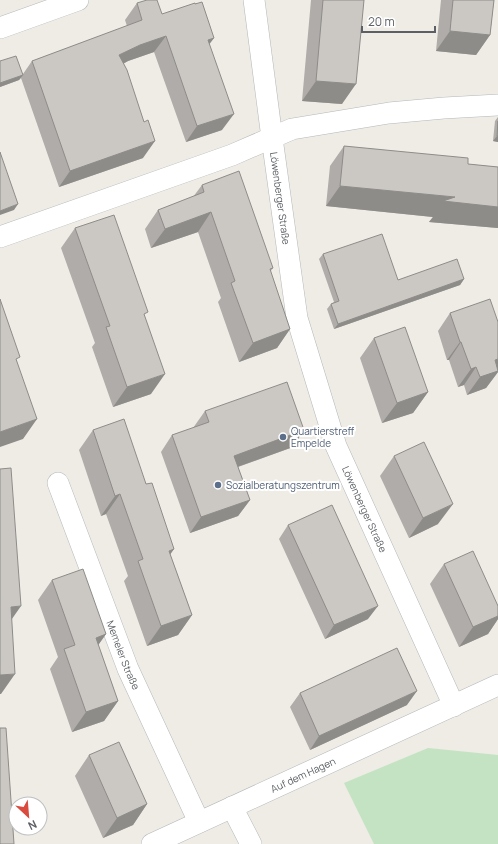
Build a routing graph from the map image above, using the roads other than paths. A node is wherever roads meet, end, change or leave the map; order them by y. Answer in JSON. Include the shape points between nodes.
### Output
{"nodes":[{"id":1,"x":78,"y":0,"type":"edge"},
{"id":2,"x":254,"y":0,"type":"edge"},
{"id":3,"x":0,"y":28,"type":"edge"},
{"id":4,"x":498,"y":105,"type":"edge"},
{"id":5,"x":272,"y":138,"type":"junction"},
{"id":6,"x":0,"y":237,"type":"edge"},
{"id":7,"x":58,"y":483,"type":"dead end"},
{"id":8,"x":498,"y":685,"type":"edge"},
{"id":9,"x":454,"y":706,"type":"junction"},
{"id":10,"x":232,"y":807,"type":"junction"},
{"id":11,"x":199,"y":822,"type":"junction"},
{"id":12,"x":152,"y":844,"type":"edge"},
{"id":13,"x":251,"y":844,"type":"edge"}],
"edges":[{"from":1,"to":3,"type":"street"},
{"from":2,"to":5,"type":"street","name":"Löwenberger Straße"},
{"from":4,"to":5,"type":"street","name":"Löwenberger Straße","via":[[362,117],[292,129]]},
{"from":5,"to":6,"type":"street","name":"Löwenberger Straße","via":[[232,155]]},
{"from":5,"to":9,"type":"street","name":"Löwenberger Straße","via":[[297,318],[336,446]]},
{"from":7,"to":11,"type":"street","name":"Memeler Straße","via":[[128,669]]},
{"from":8,"to":9,"type":"street"},
{"from":9,"to":10,"type":"street","name":"Auf dem Hagen"},
{"from":10,"to":11,"type":"street","name":"Auf dem Hagen"},
{"from":10,"to":13,"type":"street"},
{"from":11,"to":12,"type":"street","name":"Auf dem Hagen"}]}
